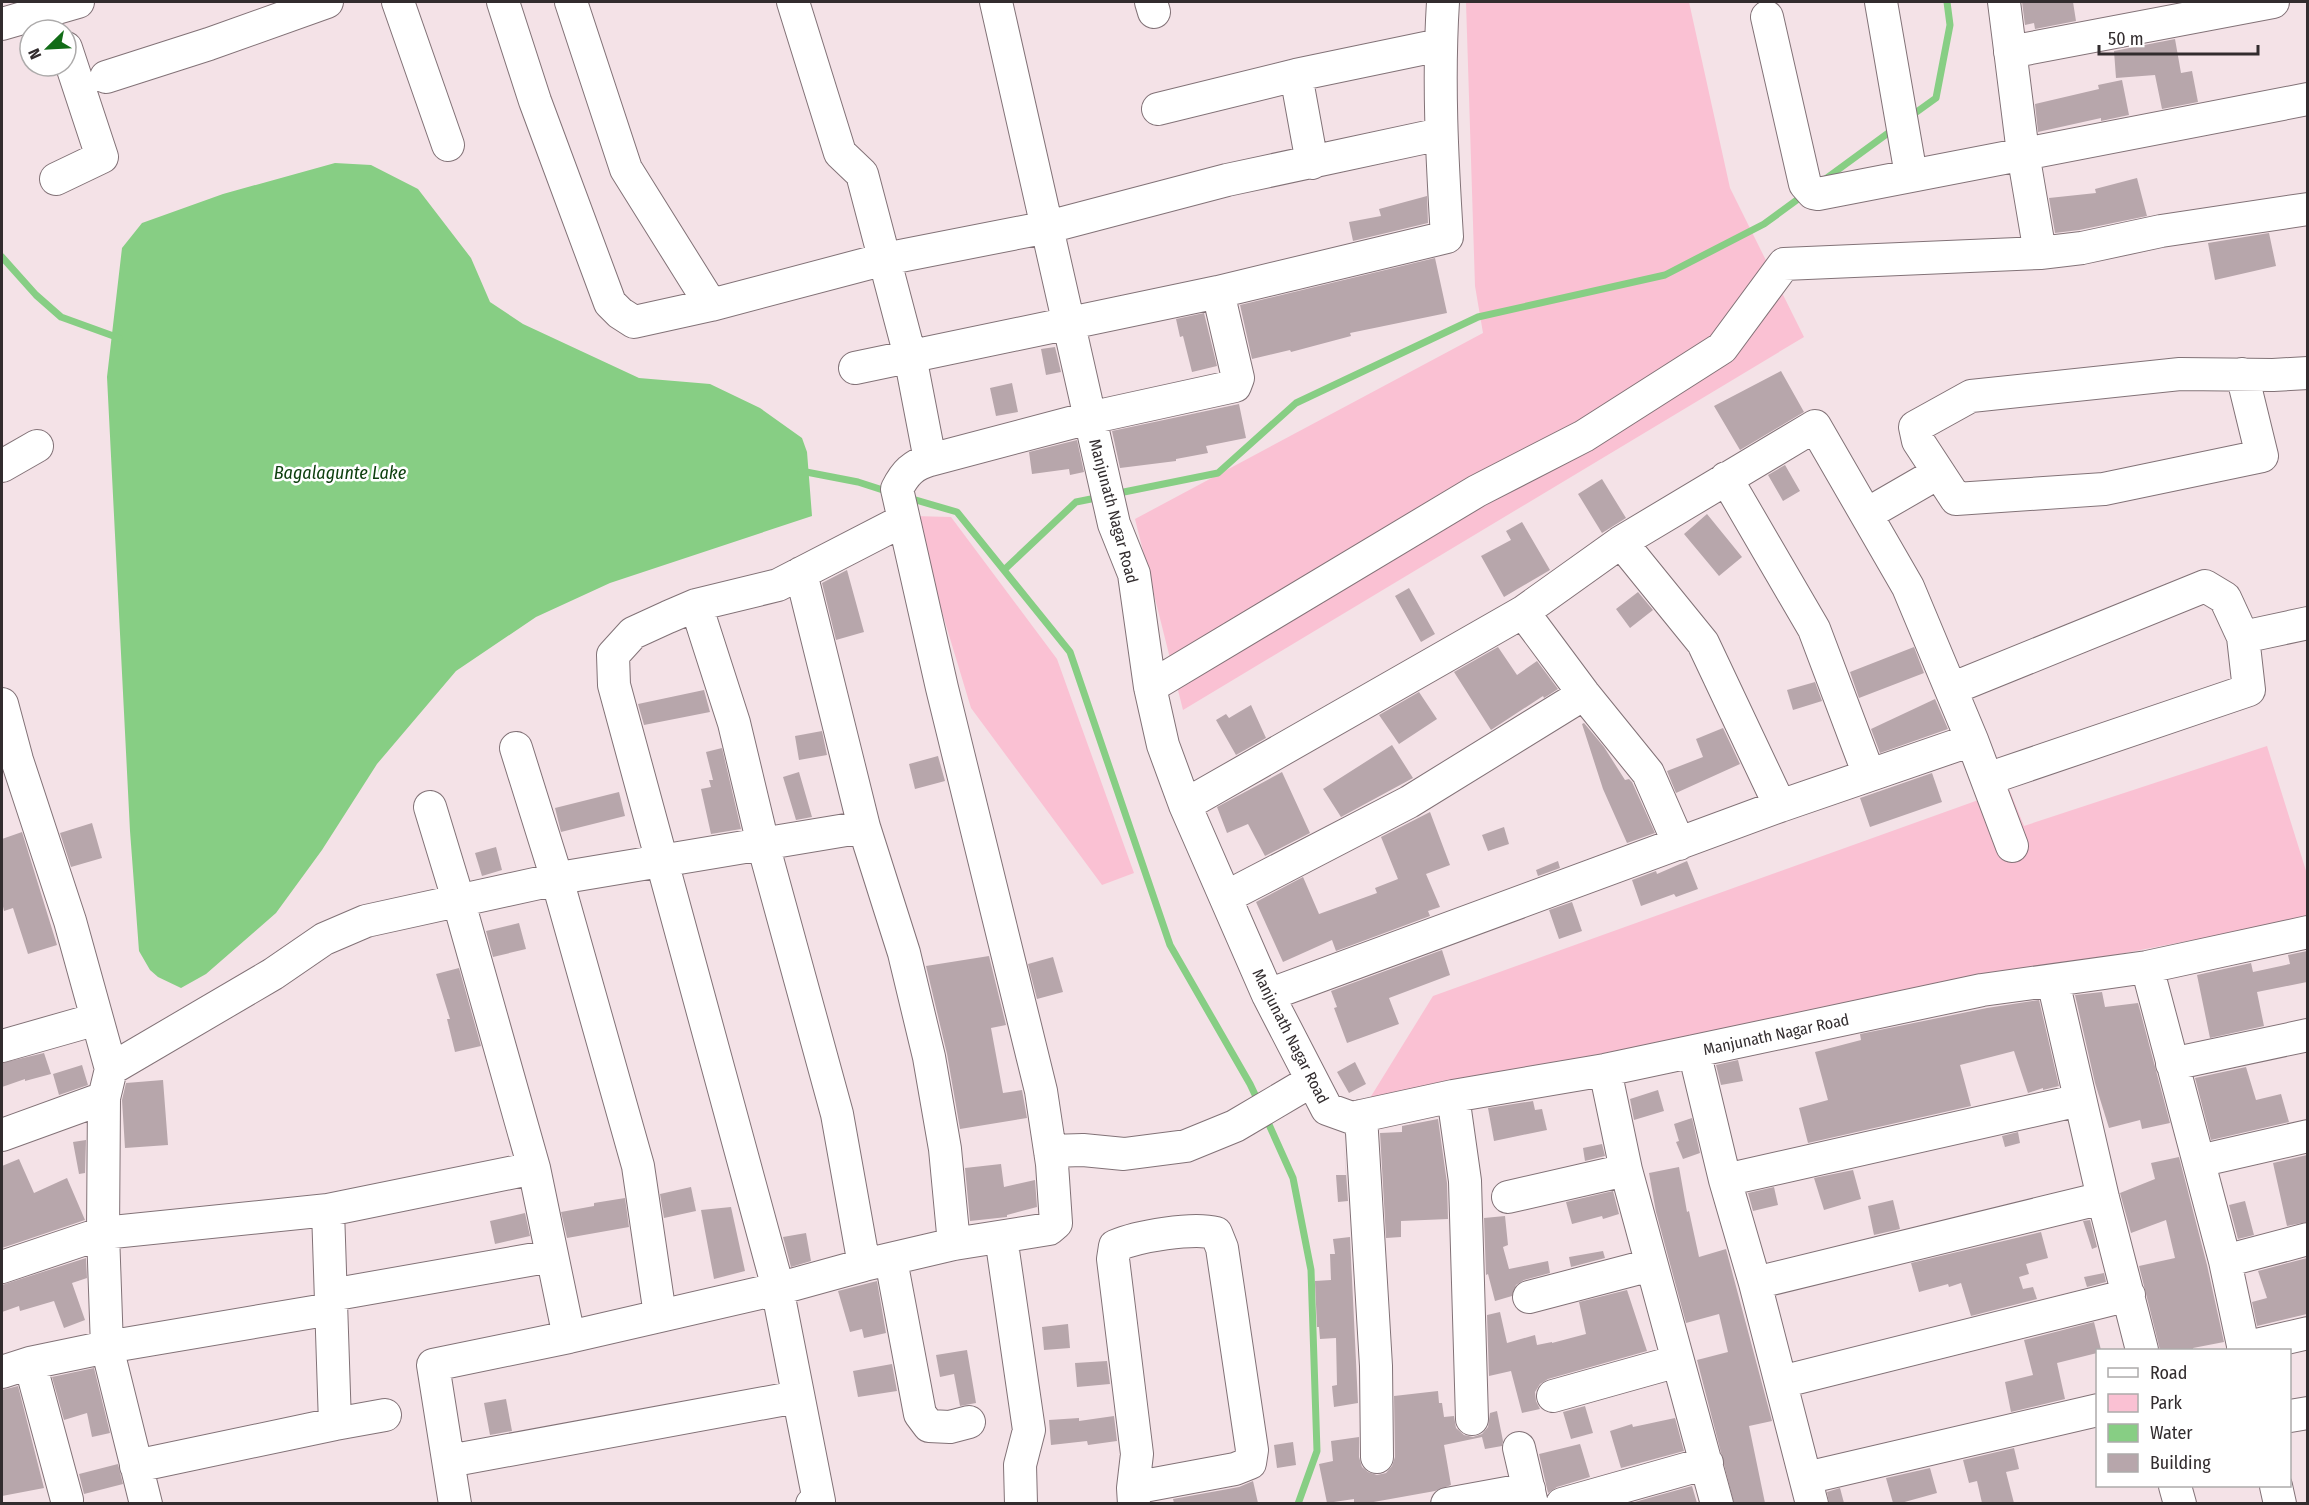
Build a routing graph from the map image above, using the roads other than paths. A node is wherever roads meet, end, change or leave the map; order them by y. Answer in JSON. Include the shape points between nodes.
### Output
{"nodes":[{"id":1,"x":327,"y":2,"type":"edge"},
{"id":2,"x":398,"y":2,"type":"edge"},
{"id":3,"x":503,"y":2,"type":"edge"},
{"id":4,"x":571,"y":2,"type":"edge"},
{"id":5,"x":793,"y":2,"type":"edge"},
{"id":6,"x":996,"y":2,"type":"edge"},
{"id":7,"x":1443,"y":2,"type":"edge"},
{"id":8,"x":1881,"y":2,"type":"edge"},
{"id":9,"x":2004,"y":2,"type":"edge"},
{"id":10,"x":2273,"y":2,"type":"edge"},
{"id":11,"x":60,"y":11,"type":"edge"},
{"id":12,"x":1767,"y":17,"type":"dead end"},
{"id":13,"x":2,"y":24,"type":"edge"},
{"id":14,"x":1440,"y":45,"type":"junction"},
{"id":15,"x":2010,"y":52,"type":"junction"},
{"id":16,"x":1296,"y":75,"type":"junction"},
{"id":17,"x":106,"y":77,"type":"dead end"},
{"id":18,"x":76,"y":78,"type":"edge"},
{"id":19,"x":2307,"y":99,"type":"edge"},
{"id":20,"x":1158,"y":109,"type":"dead end"},
{"id":21,"x":1441,"y":134,"type":"junction"},
{"id":22,"x":448,"y":145,"type":"dead end"},
{"id":23,"x":2023,"y":153,"type":"junction"},
{"id":24,"x":1312,"y":163,"type":"junction"},
{"id":25,"x":1911,"y":175,"type":"junction"},
{"id":26,"x":56,"y":179,"type":"dead end"},
{"id":27,"x":2307,"y":209,"type":"edge"},
{"id":28,"x":1048,"y":227,"type":"junction"},
{"id":29,"x":2040,"y":253,"type":"junction"},
{"id":30,"x":885,"y":259,"type":"junction"},
{"id":31,"x":1218,"y":292,"type":"junction"},
{"id":32,"x":711,"y":305,"type":"junction"},
{"id":33,"x":1068,"y":324,"type":"junction"},
{"id":34,"x":910,"y":356,"type":"junction"},
{"id":35,"x":855,"y":368,"type":"dead end"},
{"id":36,"x":2307,"y":373,"type":"edge"},
{"id":37,"x":2242,"y":374,"type":"junction"},
{"id":38,"x":1089,"y":418,"type":"junction"},
{"id":39,"x":37,"y":446,"type":"dead end"},
{"id":40,"x":930,"y":460,"type":"junction"},
{"id":41,"x":2,"y":466,"type":"edge"},
{"id":42,"x":1938,"y":473,"type":"junction"},
{"id":43,"x":1726,"y":478,"type":"junction"},
{"id":44,"x":1867,"y":514,"type":"junction"},
{"id":45,"x":904,"y":520,"type":"junction"},
{"id":46,"x":1621,"y":542,"type":"junction"},
{"id":47,"x":801,"y":573,"type":"junction"},
{"id":48,"x":696,"y":605,"type":"junction"},
{"id":49,"x":1523,"y":612,"type":"junction"},
{"id":50,"x":2307,"y":623,"type":"edge"},
{"id":51,"x":2243,"y":637,"type":"junction"},
{"id":52,"x":1150,"y":687,"type":"junction"},
{"id":53,"x":1951,"y":689,"type":"junction"},
{"id":54,"x":1584,"y":693,"type":"junction"},
{"id":55,"x":2,"y":704,"type":"edge"},
{"id":56,"x":1972,"y":740,"type":"junction"},
{"id":57,"x":516,"y":748,"type":"dead end"},
{"id":58,"x":9,"y":761,"type":"edge"},
{"id":59,"x":1869,"y":775,"type":"junction"},
{"id":60,"x":1987,"y":779,"type":"junction"},
{"id":61,"x":1185,"y":805,"type":"junction"},
{"id":62,"x":1780,"y":806,"type":"junction"},
{"id":63,"x":430,"y":807,"type":"dead end"},
{"id":64,"x":864,"y":827,"type":"junction"},
{"id":65,"x":763,"y":843,"type":"junction"},
{"id":66,"x":1679,"y":844,"type":"junction"},
{"id":67,"x":2012,"y":846,"type":"dead end"},
{"id":68,"x":662,"y":861,"type":"junction"},
{"id":69,"x":557,"y":879,"type":"junction"},
{"id":70,"x":1226,"y":897,"type":"junction"},
{"id":71,"x":458,"y":899,"type":"junction"},
{"id":72,"x":2307,"y":932,"type":"edge"},
{"id":73,"x":2147,"y":967,"type":"junction"},
{"id":74,"x":2053,"y":981,"type":"junction"},
{"id":75,"x":1268,"y":995,"type":"junction"},
{"id":76,"x":97,"y":1019,"type":"junction"},
{"id":77,"x":2307,"y":1035,"type":"edge"},
{"id":78,"x":2,"y":1046,"type":"edge"},
{"id":79,"x":1694,"y":1051,"type":"junction"},
{"id":80,"x":2172,"y":1065,"type":"junction"},
{"id":81,"x":1605,"y":1070,"type":"junction"},
{"id":82,"x":1305,"y":1082,"type":"junction"},
{"id":83,"x":108,"y":1083,"type":"junction"},
{"id":84,"x":1453,"y":1096,"type":"junction"},
{"id":85,"x":2080,"y":1100,"type":"junction"},
{"id":86,"x":1361,"y":1116,"type":"junction"},
{"id":87,"x":2,"y":1135,"type":"edge"},
{"id":88,"x":2307,"y":1136,"type":"edge"},
{"id":89,"x":1050,"y":1151,"type":"junction"},
{"id":90,"x":2199,"y":1161,"type":"junction"},
{"id":91,"x":534,"y":1168,"type":"junction"},
{"id":92,"x":1626,"y":1170,"type":"junction"},
{"id":93,"x":1725,"y":1180,"type":"junction"},
{"id":94,"x":1508,"y":1197,"type":"dead end"},
{"id":95,"x":2103,"y":1198,"type":"junction"},
{"id":96,"x":328,"y":1210,"type":"junction"},
{"id":97,"x":103,"y":1233,"type":"junction"},
{"id":98,"x":1001,"y":1237,"type":"junction"},
{"id":99,"x":2307,"y":1239,"type":"edge"},
{"id":100,"x":954,"y":1244,"type":"junction"},
{"id":101,"x":552,"y":1256,"type":"junction"},
{"id":102,"x":2225,"y":1261,"type":"junction"},
{"id":103,"x":878,"y":1262,"type":"junction"},
{"id":104,"x":1651,"y":1265,"type":"junction"},
{"id":105,"x":2,"y":1267,"type":"edge"},
{"id":106,"x":1755,"y":1283,"type":"junction"},
{"id":107,"x":777,"y":1289,"type":"junction"},
{"id":108,"x":2129,"y":1295,"type":"junction"},
{"id":109,"x":1529,"y":1297,"type":"dead end"},
{"id":110,"x":331,"y":1302,"type":"junction"},
{"id":111,"x":660,"y":1315,"type":"junction"},
{"id":112,"x":2307,"y":1333,"type":"edge"},
{"id":113,"x":569,"y":1337,"type":"junction"},
{"id":114,"x":107,"y":1347,"type":"junction"},
{"id":115,"x":2142,"y":1349,"type":"edge"},
{"id":116,"x":2244,"y":1349,"type":"edge"},
{"id":117,"x":1678,"y":1362,"type":"junction"},
{"id":118,"x":16,"y":1368,"type":"edge"},
{"id":119,"x":1781,"y":1382,"type":"junction"},
{"id":120,"x":1553,"y":1396,"type":"dead end"},
{"id":121,"x":797,"y":1397,"type":"junction"},
{"id":122,"x":2096,"y":1410,"type":"edge"},
{"id":123,"x":2307,"y":1413,"type":"edge"},
{"id":124,"x":385,"y":1415,"type":"dead end"},
{"id":125,"x":2291,"y":1416,"type":"edge"},
{"id":126,"x":1472,"y":1419,"type":"dead end"},
{"id":127,"x":969,"y":1422,"type":"dead end"},
{"id":128,"x":335,"y":1424,"type":"junction"},
{"id":129,"x":1519,"y":1448,"type":"dead end"},
{"id":130,"x":1377,"y":1457,"type":"dead end"},
{"id":131,"x":449,"y":1461,"type":"junction"},
{"id":132,"x":1707,"y":1463,"type":"junction"},
{"id":133,"x":136,"y":1466,"type":"junction"},
{"id":134,"x":2176,"y":1487,"type":"edge"},
{"id":135,"x":2276,"y":1487,"type":"edge"},
{"id":136,"x":1809,"y":1491,"type":"edge"},
{"id":137,"x":1133,"y":1496,"type":"edge"},
{"id":138,"x":1530,"y":1496,"type":"edge"},
{"id":139,"x":67,"y":1500,"type":"dead end"},
{"id":140,"x":146,"y":1503,"type":"edge"},
{"id":141,"x":455,"y":1503,"type":"edge"},
{"id":142,"x":812,"y":1503,"type":"edge"},
{"id":143,"x":1021,"y":1503,"type":"edge"},
{"id":144,"x":1447,"y":1503,"type":"edge"},
{"id":145,"x":1562,"y":1503,"type":"edge"},
{"id":146,"x":1717,"y":1503,"type":"edge"},
{"id":147,"x":2180,"y":1503,"type":"edge"},
{"id":148,"x":2280,"y":1503,"type":"edge"}],
"edges":[{"from":1,"to":17,"type":"street"},
{"from":2,"to":22,"type":"street"},
{"from":3,"to":32,"type":"street","via":[[535,101],[610,303],[634,322]]},
{"from":4,"to":32,"type":"street","via":[[626,169]]},
{"from":5,"to":30,"type":"street","via":[[840,153],[862,174]]},
{"from":6,"to":28,"type":"street","name":"Manjunath Nagar Road"},
{"from":7,"to":14,"type":"street"},
{"from":8,"to":25,"type":"street"},
{"from":9,"to":15,"type":"street"},
{"from":10,"to":15,"type":"street"},
{"from":11,"to":13,"type":"street"},
{"from":12,"to":25,"type":"street","via":[[1804,184],[1818,194]]},
{"from":14,"to":16,"type":"street"},
{"from":14,"to":21,"type":"street"},
{"from":15,"to":23,"type":"street"},
{"from":16,"to":20,"type":"street"},
{"from":16,"to":24,"type":"street"},
{"from":18,"to":26,"type":"street","via":[[102,158]]},
{"from":19,"to":23,"type":"street"},
{"from":21,"to":24,"type":"street"},
{"from":21,"to":31,"type":"street","via":[[1447,237]]},
{"from":23,"to":25,"type":"street"},
{"from":23,"to":29,"type":"street"},
{"from":24,"to":28,"type":"street","via":[[1227,180]]},
{"from":27,"to":29,"type":"street"},
{"from":28,"to":30,"type":"street"},
{"from":28,"to":33,"type":"street","name":"Manjunath Nagar Road"},
{"from":29,"to":52,"type":"street","via":[[1784,264],[1722,348],[1584,436],[1477,491]]},
{"from":30,"to":32,"type":"street"},
{"from":30,"to":34,"type":"street"},
{"from":31,"to":33,"type":"street"},
{"from":31,"to":38,"type":"street","via":[[1238,378],[1235,386]]},
{"from":33,"to":34,"type":"street"},
{"from":33,"to":38,"type":"street","name":"Manjunath Nagar Road"},
{"from":34,"to":35,"type":"street"},
{"from":34,"to":40,"type":"street"},
{"from":36,"to":37,"type":"street"},
{"from":37,"to":42,"type":"street","via":[[2180,374],[1971,396],[1915,427],[1918,441]]},
{"from":37,"to":42,"type":"street","via":[[2262,456],[2104,489],[1956,499]]},
{"from":38,"to":40,"type":"street"},
{"from":38,"to":52,"type":"street","name":"Manjunath Nagar Road","via":[[1114,524],[1134,574]]},
{"from":39,"to":41,"type":"street"},
{"from":40,"to":45,"type":"street","via":[[905,473],[897,489]]},
{"from":42,"to":44,"type":"street"},
{"from":43,"to":44,"type":"street","via":[[1815,426]]},
{"from":43,"to":46,"type":"street"},
{"from":43,"to":59,"type":"street","via":[[1814,629]]},
{"from":44,"to":53,"type":"street","via":[[1908,587]]},
{"from":45,"to":47,"type":"street"},
{"from":45,"to":89,"type":"street","via":[[1041,1091]]},
{"from":46,"to":49,"type":"street"},
{"from":46,"to":62,"type":"street","via":[[1703,643]]},
{"from":47,"to":48,"type":"street","via":[[777,585]]},
{"from":47,"to":64,"type":"street"},
{"from":48,"to":65,"type":"street","via":[[734,723]]},
{"from":48,"to":68,"type":"street","via":[[633,633],[613,655],[614,685]]},
{"from":49,"to":54,"type":"street"},
{"from":49,"to":61,"type":"street"},
{"from":50,"to":51,"type":"street"},
{"from":51,"to":53,"type":"street","via":[[2225,598],[2205,586]]},
{"from":51,"to":60,"type":"street","via":[[2249,690]]},
{"from":52,"to":61,"type":"street","name":"Manjunath Nagar Road","via":[[1163,746]]},
{"from":53,"to":56,"type":"street"},
{"from":54,"to":66,"type":"street","via":[[1647,773]]},
{"from":54,"to":70,"type":"street","via":[[1409,802]]},
{"from":55,"to":58,"type":"street"},
{"from":56,"to":59,"type":"street"},
{"from":56,"to":60,"type":"street"},
{"from":57,"to":69,"type":"street"},
{"from":58,"to":76,"type":"street","via":[[70,921]]},
{"from":59,"to":62,"type":"street"},
{"from":60,"to":67,"type":"street"},
{"from":61,"to":70,"type":"street","name":"Manjunath Nagar Road"},
{"from":62,"to":66,"type":"street"},
{"from":63,"to":71,"type":"street"},
{"from":64,"to":65,"type":"street"},
{"from":64,"to":100,"type":"street","via":[[904,954],[929,1057],[945,1149]]},
{"from":65,"to":68,"type":"street"},
{"from":65,"to":103,"type":"street"},
{"from":66,"to":75,"type":"street"},
{"from":68,"to":69,"type":"street"},
{"from":68,"to":107,"type":"street"},
{"from":69,"to":71,"type":"street"},
{"from":69,"to":111,"type":"street","via":[[638,1166]]},
{"from":70,"to":75,"type":"street","name":"Manjunath Nagar Road"},
{"from":71,"to":83,"type":"street","via":[[366,921],[324,939]]},
{"from":71,"to":91,"type":"street"},
{"from":72,"to":73,"type":"street","name":"Manjunath Nagar Road"},
{"from":73,"to":74,"type":"street","name":"Manjunath Nagar Road"},
{"from":73,"to":80,"type":"street"},
{"from":74,"to":79,"type":"street","name":"Manjunath Nagar Road","via":[[1982,990]]},
{"from":74,"to":85,"type":"street"},
{"from":75,"to":82,"type":"street","name":"Manjunath Nagar Road"},
{"from":76,"to":78,"type":"street"},
{"from":76,"to":83,"type":"street"},
{"from":77,"to":80,"type":"street"},
{"from":79,"to":81,"type":"street","name":"Manjunath Nagar Road"},
{"from":79,"to":93,"type":"street"},
{"from":80,"to":90,"type":"street"},
{"from":81,"to":84,"type":"street","name":"Manjunath Nagar Road"},
{"from":81,"to":92,"type":"street"},
{"from":82,"to":86,"type":"street","name":"Manjunath Nagar Road","via":[[1327,1109],[1352,1118]]},
{"from":82,"to":89,"type":"street","via":[[1235,1126],[1186,1146],[1124,1154]]},
{"from":83,"to":87,"type":"street"},
{"from":83,"to":97,"type":"street"},
{"from":84,"to":86,"type":"street","name":"Manjunath Nagar Road"},
{"from":84,"to":126,"type":"street","via":[[1465,1181]]},
{"from":85,"to":93,"type":"street"},
{"from":85,"to":95,"type":"street"},
{"from":86,"to":130,"type":"street","via":[[1376,1366]]},
{"from":88,"to":90,"type":"street"},
{"from":89,"to":98,"type":"street","via":[[1056,1223],[1048,1229]]},
{"from":90,"to":102,"type":"street"},
{"from":91,"to":96,"type":"street"},
{"from":91,"to":101,"type":"street"},
{"from":92,"to":94,"type":"street"},
{"from":92,"to":104,"type":"street"},
{"from":93,"to":106,"type":"street"},
{"from":95,"to":106,"type":"street"},
{"from":95,"to":108,"type":"street"},
{"from":96,"to":97,"type":"street"},
{"from":96,"to":110,"type":"street"},
{"from":97,"to":105,"type":"street"},
{"from":97,"to":114,"type":"street"},
{"from":98,"to":100,"type":"street"},
{"from":98,"to":143,"type":"street","via":[[1029,1431],[1020,1466]]},
{"from":99,"to":102,"type":"street"},
{"from":100,"to":103,"type":"street"},
{"from":101,"to":110,"type":"street"},
{"from":101,"to":113,"type":"street"},
{"from":102,"to":116,"type":"street"},
{"from":103,"to":107,"type":"street"},
{"from":103,"to":127,"type":"street","via":[[920,1414],[929,1426],[950,1427]]},
{"from":104,"to":109,"type":"street"},
{"from":104,"to":117,"type":"street"},
{"from":106,"to":119,"type":"street"},
{"from":107,"to":111,"type":"street"},
{"from":107,"to":121,"type":"street"},
{"from":108,"to":115,"type":"street"},
{"from":108,"to":119,"type":"street"},
{"from":110,"to":114,"type":"street"},
{"from":110,"to":128,"type":"street"},
{"from":111,"to":113,"type":"street"},
{"from":112,"to":116,"type":"street"},
{"from":113,"to":131,"type":"street","via":[[433,1365]]},
{"from":114,"to":118,"type":"street"},
{"from":114,"to":133,"type":"street"},
{"from":117,"to":120,"type":"street"},
{"from":117,"to":132,"type":"street"},
{"from":118,"to":139,"type":"street"},
{"from":119,"to":136,"type":"street"},
{"from":121,"to":131,"type":"street"},
{"from":121,"to":142,"type":"street","via":[[819,1501]]},
{"from":122,"to":136,"type":"street"},
{"from":123,"to":125,"type":"street"},
{"from":124,"to":128,"type":"street"},
{"from":128,"to":133,"type":"street"},
{"from":129,"to":138,"type":"street"},
{"from":131,"to":141,"type":"street"},
{"from":132,"to":145,"type":"street"},
{"from":132,"to":146,"type":"street"},
{"from":133,"to":140,"type":"street"},
{"from":134,"to":147,"type":"street"},
{"from":135,"to":148,"type":"street"},
{"from":137,"to":137,"type":"street","via":[[1250,1463],[1252,1450],[1222,1248],[1216,1233],[1203,1230],[1129,1240],[1115,1246],[1113,1259],[1137,1454]]},
{"from":138,"to":144,"type":"street"}]}
